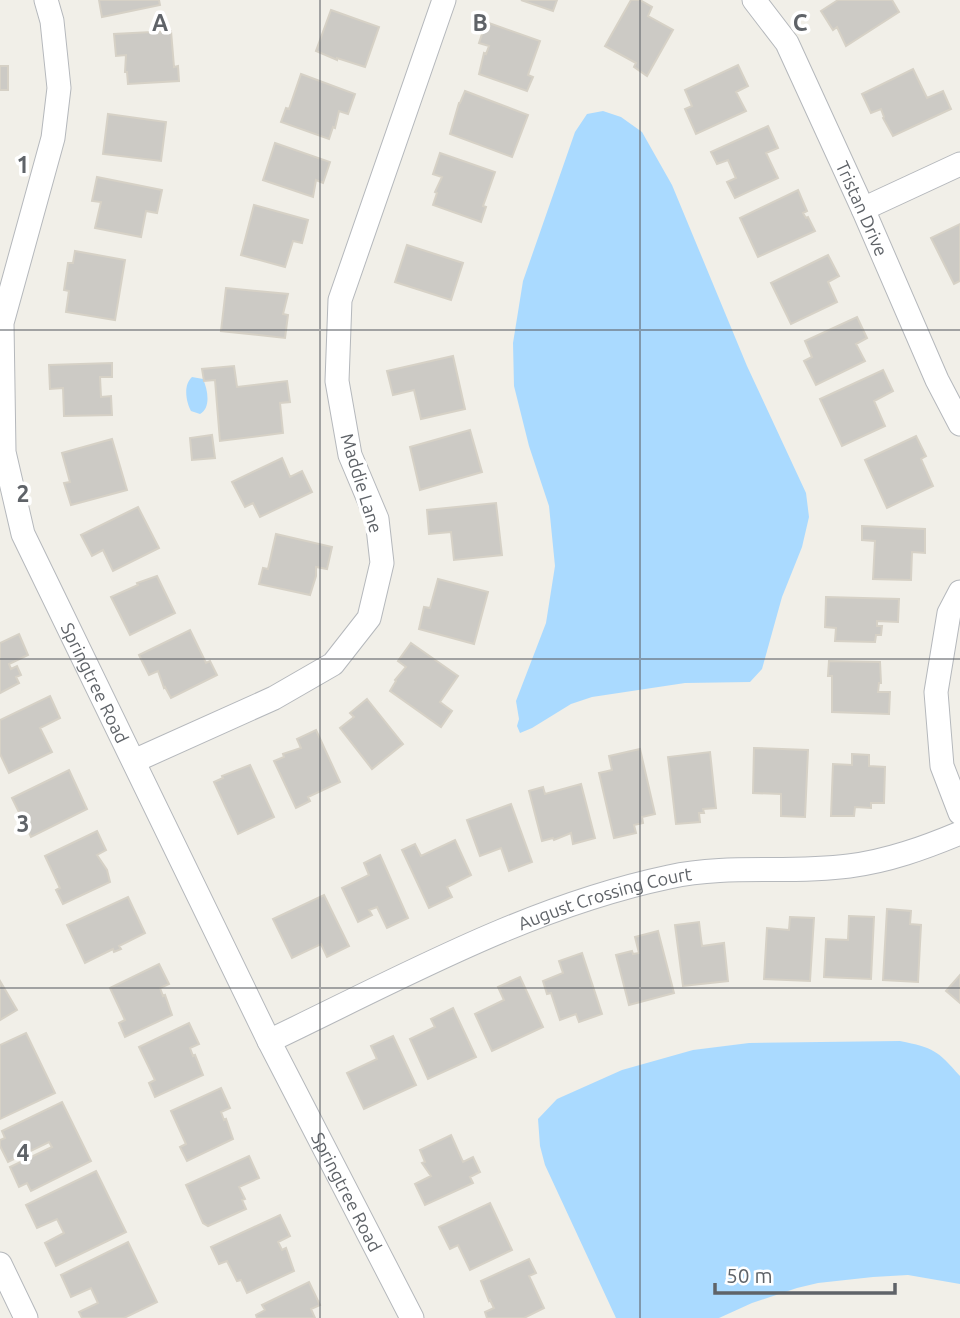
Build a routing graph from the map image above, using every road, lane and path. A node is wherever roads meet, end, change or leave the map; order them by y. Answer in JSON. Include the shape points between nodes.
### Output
{"nodes":[{"id":1,"x":46,"y":0,"type":"edge"},
{"id":2,"x":444,"y":0,"type":"edge"},
{"id":3,"x":754,"y":0,"type":"edge"},
{"id":4,"x":960,"y":164,"type":"edge"},
{"id":5,"x":863,"y":209,"type":"junction"},
{"id":6,"x":1,"y":323,"type":"edge"},
{"id":7,"x":960,"y":424,"type":"edge"},
{"id":8,"x":960,"y":592,"type":"edge"},
{"id":9,"x":134,"y":761,"type":"junction"},
{"id":10,"x":960,"y":813,"type":"edge"},
{"id":11,"x":960,"y":833,"type":"edge"},
{"id":12,"x":269,"y":1041,"type":"junction"},
{"id":13,"x":0,"y":1264,"type":"edge"},
{"id":14,"x":26,"y":1318,"type":"edge"},
{"id":15,"x":412,"y":1318,"type":"edge"}],
"edges":[{"from":1,"to":6,"type":"street","name":"Springtree Road","via":[[60,89],[55,126]]},
{"from":2,"to":9,"type":"street","name":"Maddie Lane","via":[[340,300],[337,381],[350,455],[376,519],[382,563],[369,618],[332,664],[274,698]]},
{"from":3,"to":5,"type":"street","name":"Tristan Drive","via":[[787,43]]},
{"from":4,"to":5,"type":"street"},
{"from":5,"to":7,"type":"street","name":"Tristan Drive"},
{"from":6,"to":9,"type":"street","name":"Springtree Road","via":[[4,452],[23,534]]},
{"from":8,"to":10,"type":"street","via":[[949,612],[936,692],[942,766]]},
{"from":9,"to":12,"type":"street","name":"Springtree Road"},
{"from":11,"to":12,"type":"street","name":"August Crossing Court","via":[[911,854],[848,867],[726,870],[672,876],[595,895],[520,922]]},
{"from":12,"to":15,"type":"street","name":"Springtree Road"},
{"from":13,"to":14,"type":"street"}]}
